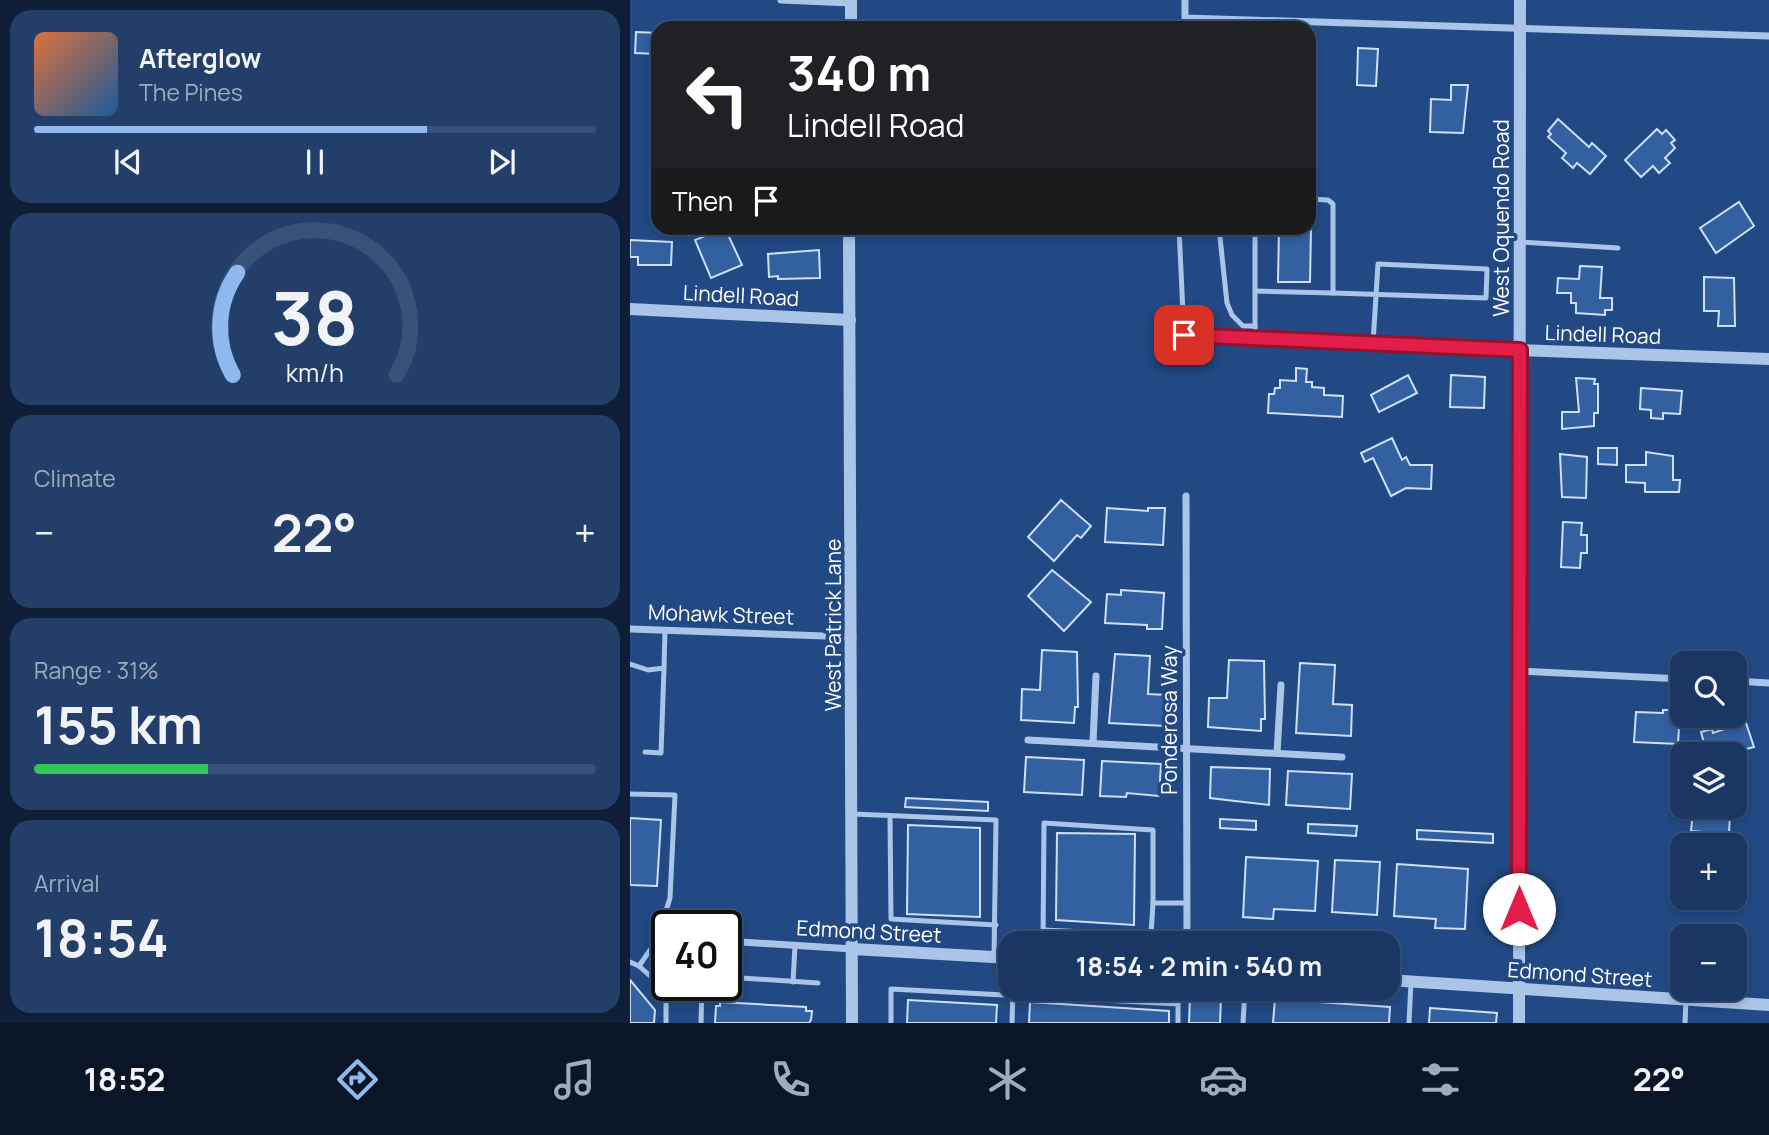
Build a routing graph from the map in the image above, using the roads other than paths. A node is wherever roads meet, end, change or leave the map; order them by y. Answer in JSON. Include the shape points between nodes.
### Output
{"nodes":[{"id":1,"x":780,"y":0,"type":"edge"},
{"id":2,"x":1185,"y":0,"type":"edge"},
{"id":3,"x":1520,"y":0,"type":"edge"},
{"id":4,"x":851,"y":1,"type":"edge"},
{"id":5,"x":1185,"y":18,"type":"junction"},
{"id":6,"x":851,"y":21,"type":"edge"},
{"id":7,"x":1184,"y":21,"type":"edge"},
{"id":8,"x":1286,"y":21,"type":"edge"},
{"id":9,"x":1316,"y":22,"type":"edge"},
{"id":10,"x":1520,"y":28,"type":"junction"},
{"id":11,"x":1769,"y":36,"type":"edge"},
{"id":12,"x":1316,"y":199,"type":"edge"},
{"id":13,"x":849,"y":235,"type":"edge"},
{"id":14,"x":1179,"y":235,"type":"edge"},
{"id":15,"x":1220,"y":235,"type":"edge"},
{"id":16,"x":1255,"y":235,"type":"edge"},
{"id":17,"x":1520,"y":242,"type":"junction"},
{"id":18,"x":1618,"y":248,"type":"dead end"},
{"id":19,"x":1255,"y":291,"type":"junction"},
{"id":20,"x":1333,"y":293,"type":"junction"},
{"id":21,"x":1376,"y":296,"type":"junction"},
{"id":22,"x":630,"y":309,"type":"edge"},
{"id":23,"x":850,"y":320,"type":"junction"},
{"id":24,"x":1255,"y":326,"type":"junction"},
{"id":25,"x":1184,"y":335,"type":"joint"},
{"id":26,"x":1255,"y":338,"type":"junction"},
{"id":27,"x":1373,"y":344,"type":"junction"},
{"id":28,"x":1520,"y":350,"type":"junction"},
{"id":29,"x":1769,"y":359,"type":"edge"},
{"id":30,"x":1186,"y":496,"type":"dead end"},
{"id":31,"x":630,"y":629,"type":"edge"},
{"id":32,"x":665,"y":630,"type":"junction"},
{"id":33,"x":853,"y":637,"type":"junction"},
{"id":34,"x":630,"y":664,"type":"edge"},
{"id":35,"x":664,"y":668,"type":"junction"},
{"id":36,"x":1520,"y":671,"type":"junction"},
{"id":37,"x":1096,"y":676,"type":"dead end"},
{"id":38,"x":1670,"y":678,"type":"edge"},
{"id":39,"x":1747,"y":682,"type":"edge"},
{"id":40,"x":1769,"y":683,"type":"edge"},
{"id":41,"x":1281,"y":685,"type":"dead end"},
{"id":42,"x":1028,"y":740,"type":"dead end"},
{"id":43,"x":1093,"y":743,"type":"junction"},
{"id":44,"x":1187,"y":748,"type":"junction"},
{"id":45,"x":645,"y":752,"type":"dead end"},
{"id":46,"x":1277,"y":753,"type":"junction"},
{"id":47,"x":1342,"y":757,"type":"dead end"},
{"id":48,"x":630,"y":794,"type":"edge"},
{"id":49,"x":853,"y":814,"type":"junction"},
{"id":50,"x":890,"y":816,"type":"junction"},
{"id":51,"x":1153,"y":903,"type":"junction"},
{"id":52,"x":1187,"y":903,"type":"junction"},
{"id":53,"x":666,"y":910,"type":"edge"},
{"id":54,"x":996,"y":925,"type":"junction"},
{"id":55,"x":1044,"y":930,"type":"joint"},
{"id":56,"x":1187,"y":931,"type":"edge"},
{"id":57,"x":742,"y":943,"type":"edge"},
{"id":58,"x":795,"y":946,"type":"junction"},
{"id":59,"x":651,"y":949,"type":"edge"},
{"id":60,"x":853,"y":949,"type":"junction"},
{"id":61,"x":994,"y":957,"type":"junction"},
{"id":62,"x":998,"y":957,"type":"edge"},
{"id":63,"x":630,"y":962,"type":"edge"},
{"id":64,"x":639,"y":966,"type":"junction"},
{"id":65,"x":742,"y":978,"type":"edge"},
{"id":66,"x":793,"y":982,"type":"junction"},
{"id":67,"x":1400,"y":982,"type":"edge"},
{"id":68,"x":1411,"y":982,"type":"junction"},
{"id":69,"x":818,"y":983,"type":"dead end"},
{"id":70,"x":1519,"y":990,"type":"junction"},
{"id":71,"x":998,"y":992,"type":"edge"},
{"id":72,"x":1670,"y":999,"type":"edge"},
{"id":73,"x":702,"y":1001,"type":"edge"},
{"id":74,"x":1013,"y":1001,"type":"edge"},
{"id":75,"x":1137,"y":1001,"type":"edge"},
{"id":76,"x":1244,"y":1001,"type":"edge"},
{"id":77,"x":1686,"y":1001,"type":"edge"},
{"id":78,"x":1703,"y":1001,"type":"edge"},
{"id":79,"x":1178,"y":1004,"type":"joint"},
{"id":80,"x":1769,"y":1005,"type":"edge"},
{"id":81,"x":666,"y":1023,"type":"edge"},
{"id":82,"x":701,"y":1023,"type":"edge"},
{"id":83,"x":852,"y":1023,"type":"edge"},
{"id":84,"x":891,"y":1023,"type":"edge"},
{"id":85,"x":1012,"y":1023,"type":"edge"},
{"id":86,"x":1178,"y":1023,"type":"edge"},
{"id":87,"x":1243,"y":1023,"type":"edge"},
{"id":88,"x":1409,"y":1023,"type":"edge"},
{"id":89,"x":1519,"y":1023,"type":"edge"},
{"id":90,"x":1685,"y":1023,"type":"edge"}],
"edges":[{"from":1,"to":4,"type":"street"},
{"from":2,"to":5,"type":"street"},
{"from":3,"to":10,"type":"street","name":"West Oquendo Road"},
{"from":4,"to":6,"type":"street"},
{"from":5,"to":7,"type":"lane"},
{"from":5,"to":8,"type":"street"},
{"from":9,"to":10,"type":"street"},
{"from":10,"to":11,"type":"street"},
{"from":10,"to":17,"type":"street","name":"West Oquendo Road"},
{"from":12,"to":20,"type":"lane","via":[[1333,204]]},
{"from":13,"to":23,"type":"street","name":"West Patrick Lane"},
{"from":14,"to":25,"type":"lane"},
{"from":15,"to":24,"type":"lane","via":[[1227,303],[1243,326]]},
{"from":16,"to":19,"type":"lane"},
{"from":17,"to":18,"type":"lane"},
{"from":17,"to":28,"type":"street","name":"West Oquendo Road"},
{"from":19,"to":20,"type":"lane"},
{"from":19,"to":24,"type":"lane"},
{"from":20,"to":21,"type":"lane"},
{"from":21,"to":21,"type":"lane","via":[[1378,264],[1487,269],[1486,298]]},
{"from":21,"to":27,"type":"lane"},
{"from":22,"to":23,"type":"street","name":"Lindell Road"},
{"from":23,"to":33,"type":"street","name":"West Patrick Lane"},
{"from":24,"to":26,"type":"lane"},
{"from":25,"to":26,"type":"street","name":"Lindell Road"},
{"from":26,"to":27,"type":"street","name":"Lindell Road"},
{"from":27,"to":28,"type":"street","name":"Lindell Road"},
{"from":28,"to":29,"type":"street","name":"Lindell Road"},
{"from":28,"to":36,"type":"street","name":"West Oquendo Road"},
{"from":30,"to":44,"type":"street","name":"Ponderosa Way"},
{"from":31,"to":32,"type":"street","name":"Mohawk Street"},
{"from":32,"to":33,"type":"street","name":"Mohawk Street"},
{"from":32,"to":35,"type":"lane"},
{"from":33,"to":49,"type":"street","name":"West Patrick Lane"},
{"from":34,"to":35,"type":"lane","via":[[648,670]]},
{"from":35,"to":45,"type":"lane","via":[[661,753]]},
{"from":36,"to":38,"type":"street"},
{"from":36,"to":70,"type":"street","name":"West Oquendo Road"},
{"from":37,"to":43,"type":"street"},
{"from":39,"to":40,"type":"street"},
{"from":41,"to":46,"type":"street"},
{"from":42,"to":43,"type":"street"},
{"from":43,"to":44,"type":"street"},
{"from":44,"to":46,"type":"street"},
{"from":44,"to":52,"type":"street","name":"Ponderosa Way"},
{"from":46,"to":47,"type":"street"},
{"from":48,"to":53,"type":"lane","via":[[675,795]]},
{"from":49,"to":50,"type":"lane"},
{"from":49,"to":60,"type":"street","name":"West Patrick Lane"},
{"from":50,"to":54,"type":"lane","via":[[891,919]]},
{"from":50,"to":54,"type":"lane","via":[[996,820]]},
{"from":51,"to":52,"type":"lane"},
{"from":51,"to":55,"type":"lane","via":[[1152,935]]},
{"from":51,"to":55,"type":"lane","via":[[1153,830],[1044,822]]},
{"from":52,"to":56,"type":"street","name":"Ponderosa Way"},
{"from":54,"to":61,"type":"lane"},
{"from":57,"to":58,"type":"street","name":"Edmond Street"},
{"from":58,"to":60,"type":"street","name":"Edmond Street"},
{"from":58,"to":66,"type":"lane"},
{"from":59,"to":64,"type":"lane"},
{"from":60,"to":61,"type":"street","name":"Edmond Street"},
{"from":60,"to":83,"type":"street","name":"West Patrick Lane"},
{"from":61,"to":62,"type":"street","name":"Edmond Street"},
{"from":63,"to":64,"type":"lane"},
{"from":64,"to":81,"type":"lane","via":[[666,990]]},
{"from":65,"to":66,"type":"lane"},
{"from":66,"to":69,"type":"lane"},
{"from":67,"to":68,"type":"street","name":"Edmond Street"},
{"from":68,"to":70,"type":"street","name":"Edmond Street"},
{"from":68,"to":88,"type":"lane"},
{"from":70,"to":72,"type":"street","name":"Edmond Street"},
{"from":70,"to":89,"type":"street","name":"West Oquendo Road"},
{"from":71,"to":84,"type":"lane","via":[[891,989]]},
{"from":73,"to":82,"type":"lane"},
{"from":74,"to":85,"type":"lane"},
{"from":75,"to":79,"type":"lane"},
{"from":76,"to":87,"type":"lane"},
{"from":77,"to":90,"type":"lane"},
{"from":78,"to":80,"type":"street","name":"Edmond Street"},
{"from":79,"to":86,"type":"lane"}]}
